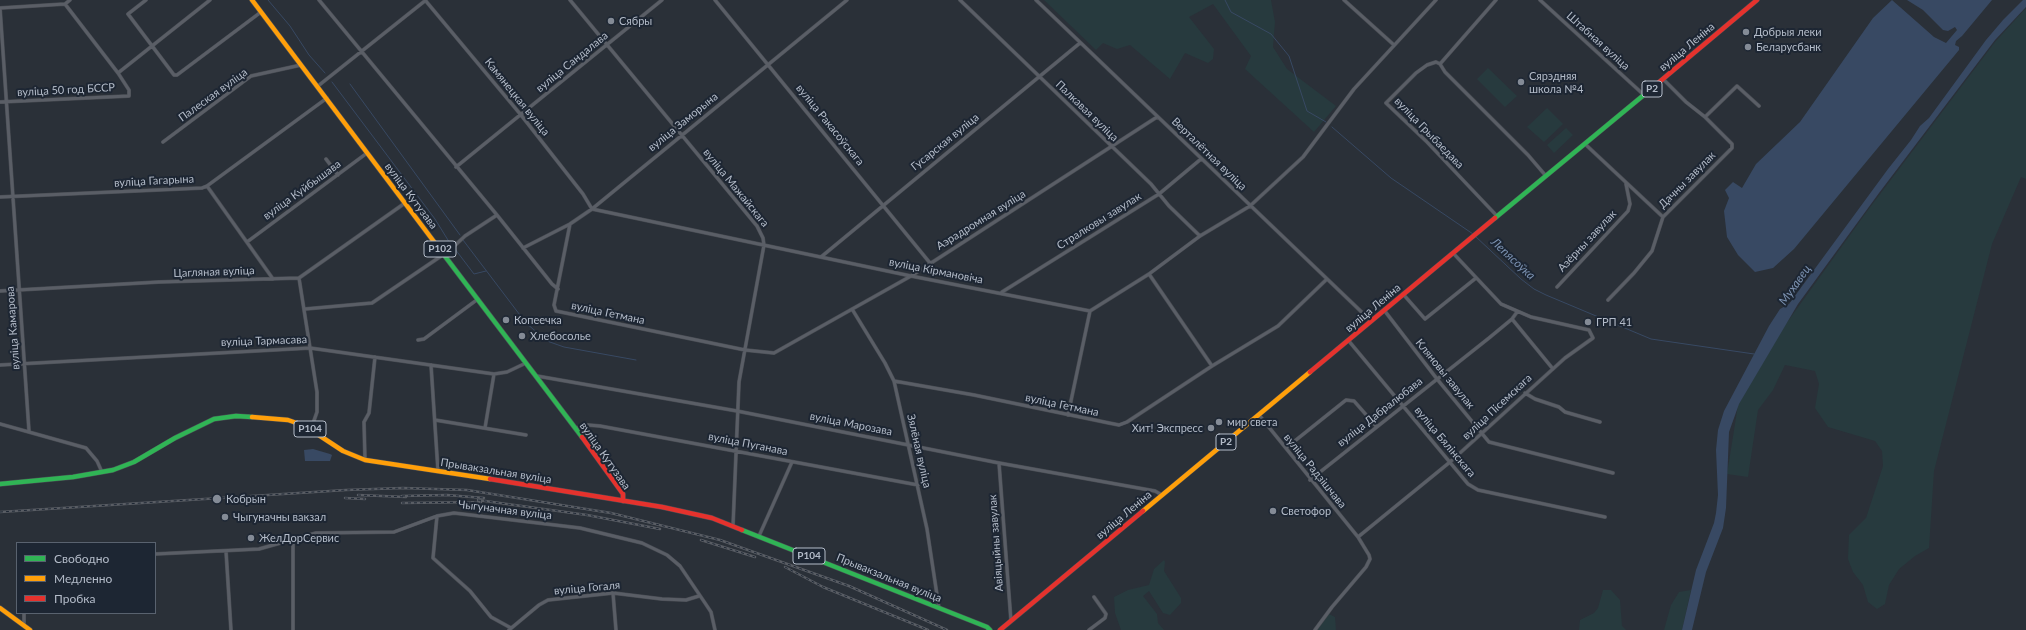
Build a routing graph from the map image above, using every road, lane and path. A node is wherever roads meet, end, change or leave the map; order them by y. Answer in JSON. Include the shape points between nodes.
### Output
{"nodes":[{"id":1,"x":42,"y":0,"type":"edge"},
{"id":2,"x":70,"y":0,"type":"edge"},
{"id":3,"x":146,"y":0,"type":"edge"},
{"id":4,"x":210,"y":0,"type":"edge"},
{"id":5,"x":252,"y":0,"type":"edge"},
{"id":6,"x":319,"y":0,"type":"edge"},
{"id":7,"x":426,"y":0,"type":"edge"},
{"id":8,"x":570,"y":0,"type":"edge"},
{"id":9,"x":662,"y":0,"type":"edge"},
{"id":10,"x":715,"y":0,"type":"edge"},
{"id":11,"x":847,"y":0,"type":"edge"},
{"id":12,"x":960,"y":0,"type":"edge"},
{"id":13,"x":1036,"y":0,"type":"edge"},
{"id":14,"x":1344,"y":0,"type":"edge"},
{"id":15,"x":1436,"y":0,"type":"edge"},
{"id":16,"x":1496,"y":0,"type":"edge"},
{"id":17,"x":1540,"y":0,"type":"edge"},
{"id":18,"x":1757,"y":0,"type":"edge"},
{"id":19,"x":65,"y":4,"type":"junction"},
{"id":20,"x":42,"y":5,"type":"junction"},
{"id":21,"x":0,"y":8,"type":"edge"},
{"id":22,"x":261,"y":12,"type":"junction"},
{"id":23,"x":1080,"y":43,"type":"junction"},
{"id":24,"x":152,"y":45,"type":"junction"},
{"id":25,"x":608,"y":45,"type":"junction"},
{"id":26,"x":1394,"y":45,"type":"junction"},
{"id":27,"x":362,"y":52,"type":"junction"},
{"id":28,"x":1440,"y":64,"type":"junction"},
{"id":29,"x":301,"y":65,"type":"junction"},
{"id":30,"x":768,"y":65,"type":"junction"},
{"id":31,"x":118,"y":73,"type":"junction"},
{"id":32,"x":1040,"y":78,"type":"junction"},
{"id":33,"x":1663,"y":79,"type":"junction"},
{"id":34,"x":318,"y":86,"type":"junction"},
{"id":35,"x":1644,"y":95,"type":"junction"},
{"id":36,"x":327,"y":98,"type":"junction"},
{"id":37,"x":0,"y":102,"type":"edge"},
{"id":38,"x":6,"y":102,"type":"junction"},
{"id":39,"x":1759,"y":106,"type":"dead end"},
{"id":40,"x":521,"y":115,"type":"junction"},
{"id":41,"x":1157,"y":117,"type":"junction"},
{"id":42,"x":1705,"y":117,"type":"junction"},
{"id":43,"x":681,"y":135,"type":"junction"},
{"id":44,"x":163,"y":142,"type":"dead end"},
{"id":45,"x":1584,"y":144,"type":"junction"},
{"id":46,"x":1112,"y":146,"type":"junction"},
{"id":47,"x":367,"y":153,"type":"junction"},
{"id":48,"x":326,"y":159,"type":"dead end"},
{"id":49,"x":1201,"y":159,"type":"junction"},
{"id":50,"x":456,"y":167,"type":"junction"},
{"id":51,"x":338,"y":175,"type":"junction"},
{"id":52,"x":1546,"y":176,"type":"junction"},
{"id":53,"x":1626,"y":184,"type":"junction"},
{"id":54,"x":207,"y":186,"type":"junction"},
{"id":55,"x":1159,"y":194,"type":"junction"},
{"id":56,"x":12,"y":196,"type":"junction"},
{"id":57,"x":0,"y":197,"type":"edge"},
{"id":58,"x":405,"y":203,"type":"junction"},
{"id":59,"x":883,"y":205,"type":"junction"},
{"id":60,"x":1250,"y":206,"type":"junction"},
{"id":61,"x":592,"y":209,"type":"junction"},
{"id":62,"x":497,"y":215,"type":"junction"},
{"id":63,"x":1497,"y":216,"type":"junction"},
{"id":64,"x":1663,"y":217,"type":"junction"},
{"id":65,"x":570,"y":224,"type":"junction"},
{"id":66,"x":1200,"y":236,"type":"junction"},
{"id":67,"x":247,"y":242,"type":"junction"},
{"id":68,"x":764,"y":245,"type":"junction"},
{"id":69,"x":523,"y":248,"type":"junction"},
{"id":70,"x":443,"y":253,"type":"junction"},
{"id":71,"x":1453,"y":253,"type":"junction"},
{"id":72,"x":821,"y":257,"type":"junction"},
{"id":73,"x":930,"y":263,"type":"junction"},
{"id":74,"x":1149,"y":274,"type":"junction"},
{"id":75,"x":911,"y":276,"type":"junction"},
{"id":76,"x":299,"y":278,"type":"junction"},
{"id":77,"x":1476,"y":278,"type":"junction"},
{"id":78,"x":273,"y":279,"type":"junction"},
{"id":79,"x":1327,"y":279,"type":"junction"},
{"id":80,"x":1557,"y":287,"type":"dead end"},
{"id":81,"x":558,"y":289,"type":"junction"},
{"id":82,"x":20,"y":290,"type":"junction"},
{"id":83,"x":0,"y":291,"type":"edge"},
{"id":84,"x":1002,"y":292,"type":"junction"},
{"id":85,"x":1403,"y":294,"type":"junction"},
{"id":86,"x":478,"y":299,"type":"junction"},
{"id":87,"x":1608,"y":300,"type":"dead end"},
{"id":88,"x":305,"y":309,"type":"junction"},
{"id":89,"x":852,"y":309,"type":"junction"},
{"id":90,"x":1384,"y":310,"type":"junction"},
{"id":91,"x":1090,"y":311,"type":"junction"},
{"id":92,"x":1517,"y":312,"type":"junction"},
{"id":93,"x":1512,"y":319,"type":"junction"},
{"id":94,"x":1371,"y":321,"type":"junction"},
{"id":95,"x":418,"y":340,"type":"dead end"},
{"id":96,"x":1348,"y":340,"type":"junction"},
{"id":97,"x":310,"y":348,"type":"junction"},
{"id":98,"x":745,"y":350,"type":"junction"},
{"id":99,"x":375,"y":358,"type":"junction"},
{"id":100,"x":526,"y":363,"type":"junction"},
{"id":101,"x":25,"y":364,"type":"junction"},
{"id":102,"x":0,"y":365,"type":"edge"},
{"id":103,"x":431,"y":365,"type":"junction"},
{"id":104,"x":1212,"y":366,"type":"junction"},
{"id":105,"x":1552,"y":369,"type":"junction"},
{"id":106,"x":494,"y":374,"type":"junction"},
{"id":107,"x":535,"y":376,"type":"junction"},
{"id":108,"x":1436,"y":379,"type":"junction"},
{"id":109,"x":894,"y":381,"type":"junction"},
{"id":110,"x":1525,"y":393,"type":"junction"},
{"id":111,"x":1402,"y":405,"type":"junction"},
{"id":112,"x":737,"y":412,"type":"junction"},
{"id":113,"x":1259,"y":415,"type":"junction"},
{"id":114,"x":1068,"y":416,"type":"junction"},
{"id":115,"x":435,"y":420,"type":"junction"},
{"id":116,"x":1600,"y":422,"type":"dead end"},
{"id":117,"x":0,"y":424,"type":"edge"},
{"id":118,"x":1376,"y":426,"type":"junction"},
{"id":119,"x":485,"y":428,"type":"junction"},
{"id":120,"x":575,"y":428,"type":"junction"},
{"id":121,"x":311,"y":429,"type":"junction"},
{"id":122,"x":29,"y":431,"type":"junction"},
{"id":123,"x":1482,"y":434,"type":"junction"},
{"id":124,"x":526,"y":435,"type":"dead end"},
{"id":125,"x":909,"y":445,"type":"junction"},
{"id":126,"x":1286,"y":448,"type":"junction"},
{"id":127,"x":736,"y":451,"type":"junction"},
{"id":128,"x":365,"y":460,"type":"junction"},
{"id":129,"x":792,"y":462,"type":"junction"},
{"id":130,"x":1450,"y":462,"type":"junction"},
{"id":131,"x":999,"y":463,"type":"junction"},
{"id":132,"x":438,"y":470,"type":"junction"},
{"id":133,"x":103,"y":472,"type":"junction"},
{"id":134,"x":1612,"y":473,"type":"dead end"},
{"id":135,"x":1310,"y":480,"type":"junction"},
{"id":136,"x":0,"y":484,"type":"edge"},
{"id":137,"x":918,"y":485,"type":"junction"},
{"id":138,"x":1162,"y":495,"type":"junction"},
{"id":139,"x":623,"y":501,"type":"junction"},
{"id":140,"x":437,"y":516,"type":"junction"},
{"id":141,"x":1605,"y":517,"type":"dead end"},
{"id":142,"x":733,"y":526,"type":"junction"},
{"id":143,"x":759,"y":536,"type":"junction"},
{"id":144,"x":1358,"y":538,"type":"junction"},
{"id":145,"x":293,"y":539,"type":"junction"},
{"id":146,"x":226,"y":551,"type":"junction"},
{"id":147,"x":156,"y":554,"type":"edge"},
{"id":148,"x":613,"y":593,"type":"junction"},
{"id":149,"x":699,"y":596,"type":"junction"},
{"id":150,"x":1094,"y":597,"type":"dead end"},
{"id":151,"x":0,"y":608,"type":"edge"},
{"id":152,"x":939,"y":608,"type":"junction"},
{"id":153,"x":24,"y":614,"type":"edge"},
{"id":154,"x":1011,"y":621,"type":"junction"},
{"id":155,"x":24,"y":626,"type":"junction"},
{"id":156,"x":510,"y":629,"type":"edge"},
{"id":157,"x":30,"y":630,"type":"edge"},
{"id":158,"x":231,"y":630,"type":"edge"},
{"id":159,"x":293,"y":630,"type":"edge"},
{"id":160,"x":616,"y":630,"type":"edge"},
{"id":161,"x":715,"y":630,"type":"edge"},
{"id":162,"x":990,"y":630,"type":"edge"},
{"id":163,"x":1000,"y":630,"type":"edge"},
{"id":164,"x":1089,"y":630,"type":"edge"},
{"id":165,"x":1315,"y":630,"type":"edge"}],
"edges":[{"from":1,"to":20,"type":"street"},
{"from":2,"to":19,"type":"street"},
{"from":3,"to":24,"type":"street","via":[[128,14]]},
{"from":4,"to":24,"type":"street"},
{"from":5,"to":22,"type":"main road","name":"вуліца Кутузава","number":"Р102"},
{"from":6,"to":27,"type":"street"},
{"from":7,"to":27,"type":"street"},
{"from":7,"to":40,"type":"street","name":"Камянецкая вуліца"},
{"from":8,"to":25,"type":"street","name":"вуліца Мажайскага"},
{"from":9,"to":25,"type":"street","name":"вуліца Сандалава"},
{"from":10,"to":30,"type":"street","name":"вуліца Ракасоўскага"},
{"from":11,"to":30,"type":"street","name":"вуліца Заморына"},
{"from":12,"to":32,"type":"street","name":"Палкавая вуліца"},
{"from":13,"to":23,"type":"street","name":"Верталётная вуліца"},
{"from":14,"to":26,"type":"street"},
{"from":15,"to":26,"type":"street"},
{"from":16,"to":28,"type":"street"},
{"from":17,"to":35,"type":"street","name":"Штабная вуліца"},
{"from":18,"to":33,"type":"main road","name":"вуліца Леніна","number":"Р2"},
{"from":19,"to":20,"type":"street"},
{"from":19,"to":31,"type":"street"},
{"from":20,"to":21,"type":"street"},
{"from":21,"to":38,"type":"street","name":"вуліца Камарова"},
{"from":22,"to":24,"type":"street","via":[[177,75],[174,75]]},
{"from":22,"to":29,"type":"main road","name":"вуліца Кутузава","number":"Р102"},
{"from":23,"to":32,"type":"street","name":"Гусарская вуліца"},
{"from":23,"to":41,"type":"street","name":"Верталётная вуліца"},
{"from":24,"to":31,"type":"street"},
{"from":25,"to":40,"type":"street","name":"вуліца Сандалава"},
{"from":25,"to":43,"type":"street","name":"вуліца Мажайскага"},
{"from":26,"to":60,"type":"street","via":[[1354,89],[1303,157]]},
{"from":27,"to":34,"type":"street"},
{"from":27,"to":50,"type":"street"},
{"from":28,"to":52,"type":"street"},
{"from":28,"to":63,"type":"street","name":"вуліца Грыбаедава","via":[[1436,62],[1427,65],[1386,103]]},
{"from":29,"to":34,"type":"main road","name":"вуліца Кутузава","number":"Р102"},
{"from":29,"to":44,"type":"street","name":"Палеская вуліца","via":[[251,76]]},
{"from":30,"to":43,"type":"street","name":"вуліца Заморына"},
{"from":30,"to":59,"type":"street","name":"вуліца Ракасоўскага"},
{"from":31,"to":38,"type":"street","name":"вуліца 50 год БССР","via":[[129,90],[129,96]]},
{"from":32,"to":46,"type":"street","name":"Палкавая вуліца"},
{"from":32,"to":59,"type":"street","name":"Гусарская вуліца"},
{"from":33,"to":35,"type":"main road","name":"вуліца Леніна","number":"Р2"},
{"from":33,"to":42,"type":"street","name":"Дачны завулак"},
{"from":34,"to":36,"type":"main road","name":"вуліца Кутузава","number":"Р102"},
{"from":35,"to":45,"type":"main road","name":"вуліца Леніна","number":"Р2"},
{"from":36,"to":47,"type":"main road","name":"вуліца Кутузава","number":"Р102"},
{"from":36,"to":54,"type":"street","name":"вуліца Гагарына"},
{"from":37,"to":38,"type":"street","name":"вуліца 50 год БССР"},
{"from":38,"to":56,"type":"street","name":"вуліца Камарова"},
{"from":39,"to":42,"type":"street","via":[[1737,86]]},
{"from":40,"to":50,"type":"street","name":"вуліца Сандалава"},
{"from":40,"to":61,"type":"street","name":"Камянецкая вуліца"},
{"from":41,"to":46,"type":"street","name":"Аэрадромная вуліца"},
{"from":41,"to":49,"type":"street","name":"Верталётная вуліца"},
{"from":42,"to":64,"type":"street","name":"Дачны завулак","via":[[1732,144],[1732,148]]},
{"from":43,"to":61,"type":"street","name":"вуліца Заморына"},
{"from":43,"to":68,"type":"street","name":"вуліца Мажайскага","via":[[757,226]]},
{"from":45,"to":52,"type":"main road","name":"вуліца Леніна","number":"Р2"},
{"from":45,"to":53,"type":"street"},
{"from":46,"to":55,"type":"street","name":"Палкавая вуліца"},
{"from":46,"to":73,"type":"street","name":"Аэрадромная вуліца"},
{"from":47,"to":51,"type":"street","name":"вуліца Куйбышава"},
{"from":47,"to":58,"type":"main road","name":"вуліца Кутузава","number":"Р102"},
{"from":48,"to":51,"type":"street"},
{"from":49,"to":55,"type":"street","name":"Стралковы завулак"},
{"from":49,"to":60,"type":"street","name":"Верталётная вуліца"},
{"from":50,"to":62,"type":"street"},
{"from":51,"to":67,"type":"street","name":"вуліца Куйбышава"},
{"from":52,"to":63,"type":"main road","name":"вуліца Леніна","number":"Р2"},
{"from":53,"to":64,"type":"street"},
{"from":53,"to":80,"type":"street","name":"Азёрны завулак","via":[[1630,204],[1628,211]]},
{"from":54,"to":56,"type":"street","name":"вуліца Гагарына","via":[[175,190]]},
{"from":54,"to":67,"type":"street"},
{"from":55,"to":66,"type":"street","name":"Палкавая вуліца"},
{"from":55,"to":84,"type":"street","name":"Стралковы завулак"},
{"from":56,"to":57,"type":"street","name":"вуліца Гагарына"},
{"from":56,"to":82,"type":"street","name":"вуліца Камарова"},
{"from":58,"to":70,"type":"main road","name":"вуліца Кутузава","number":"Р102"},
{"from":58,"to":76,"type":"street"},
{"from":59,"to":72,"type":"street","name":"Гусарская вуліца"},
{"from":59,"to":73,"type":"street","name":"вуліца Ракасоўскага"},
{"from":60,"to":66,"type":"street"},
{"from":60,"to":79,"type":"street","name":"Верталётная вуліца"},
{"from":61,"to":65,"type":"street","name":"вуліца Заморына"},
{"from":61,"to":68,"type":"street","name":"вуліца Кірмановіча"},
{"from":62,"to":69,"type":"street"},
{"from":62,"to":70,"type":"street"},
{"from":63,"to":71,"type":"main road","name":"вуліца Леніна","number":"Р2"},
{"from":64,"to":87,"type":"street","name":"Дачны завулак","via":[[1652,251]]},
{"from":65,"to":69,"type":"street","name":"вуліца Заморына"},
{"from":65,"to":81,"type":"street","name":"вуліца Гетмана"},
{"from":66,"to":74,"type":"street"},
{"from":67,"to":78,"type":"street"},
{"from":68,"to":72,"type":"street","name":"вуліца Кірмановіча"},
{"from":68,"to":98,"type":"street","name":"вуліца Мажайскага"},
{"from":69,"to":81,"type":"street"},
{"from":70,"to":86,"type":"main road","name":"вуліца Кутузава","number":"Р102"},
{"from":70,"to":88,"type":"street","via":[[372,303]]},
{"from":71,"to":77,"type":"street"},
{"from":71,"to":85,"type":"main road","name":"вуліца Леніна","number":"Р2"},
{"from":72,"to":75,"type":"street","name":"вуліца Кірмановіча"},
{"from":73,"to":75,"type":"street","name":"Аэрадромная вуліца"},
{"from":74,"to":91,"type":"street"},
{"from":74,"to":104,"type":"street"},
{"from":75,"to":84,"type":"street","name":"вуліца Кірмановіча"},
{"from":75,"to":89,"type":"street","name":"Аэрадромная вуліца"},
{"from":76,"to":78,"type":"street","name":"Цагляная вуліца"},
{"from":76,"to":88,"type":"street"},
{"from":77,"to":85,"type":"street","via":[[1425,319]]},
{"from":77,"to":92,"type":"street","via":[[1501,304]]},
{"from":78,"to":82,"type":"street","name":"Цагляная вуліца"},
{"from":79,"to":94,"type":"street","name":"Верталётная вуліца"},
{"from":79,"to":104,"type":"street","name":"вуліца Гетмана","via":[[1278,326]]},
{"from":81,"to":98,"type":"street","name":"вуліца Гетмана","via":[[554,305],[559,312]]},
{"from":82,"to":83,"type":"street","name":"Цагляная вуліца"},
{"from":82,"to":101,"type":"street","name":"вуліца Камарова"},
{"from":84,"to":91,"type":"street","name":"вуліца Кірмановіча"},
{"from":85,"to":90,"type":"main road","name":"вуліца Леніна","number":"Р2"},
{"from":86,"to":95,"type":"street","via":[[424,339]]},
{"from":86,"to":100,"type":"main road","name":"вуліца Кутузава","number":"Р102"},
{"from":88,"to":97,"type":"street"},
{"from":89,"to":98,"type":"street","name":"Аэрадромная вуліца","via":[[774,353]]},
{"from":89,"to":109,"type":"street","name":"Зялёная вуліца"},
{"from":90,"to":94,"type":"main road","name":"вуліца Леніна","number":"Р2"},
{"from":90,"to":108,"type":"street","name":"Кляновы завулак"},
{"from":91,"to":114,"type":"street"},
{"from":92,"to":93,"type":"street","name":"вуліца Дабралюбава"},
{"from":92,"to":105,"type":"street","name":"вуліца Пісемскага","via":[[1589,330],[1594,338]]},
{"from":93,"to":105,"type":"street"},
{"from":93,"to":108,"type":"street","name":"вуліца Дабралюбава"},
{"from":94,"to":96,"type":"main road","name":"вуліца Леніна","number":"Р2"},
{"from":96,"to":111,"type":"street","name":"вуліца Бялінскага"},
{"from":96,"to":113,"type":"main road","name":"вуліца Леніна","number":"Р2"},
{"from":97,"to":99,"type":"street","name":"вуліца Тармасава"},
{"from":97,"to":101,"type":"street","name":"вуліца Тармасава","via":[[166,354]]},
{"from":97,"to":121,"type":"street","via":[[317,392],[317,412]]},
{"from":98,"to":112,"type":"street","name":"вуліца Мажайскага"},
{"from":99,"to":103,"type":"street","name":"вуліца Тармасава"},
{"from":99,"to":128,"type":"street","via":[[369,413],[364,422]]},
{"from":100,"to":106,"type":"street","name":"вуліца Тармасава","via":[[507,372]]},
{"from":100,"to":107,"type":"main road","name":"вуліца Кутузава","number":"Р102"},
{"from":101,"to":102,"type":"street","name":"вуліца Тармасава"},
{"from":101,"to":122,"type":"street","name":"вуліца Камарова"},
{"from":103,"to":106,"type":"street","name":"вуліца Тармасава"},
{"from":103,"to":115,"type":"street"},
{"from":104,"to":114,"type":"street","name":"вуліца Гетмана","via":[[1128,422],[1119,425]]},
{"from":105,"to":110,"type":"street","name":"вуліца Пісемскага"},
{"from":106,"to":119,"type":"street"},
{"from":107,"to":112,"type":"street","name":"вуліца Марозава"},
{"from":107,"to":120,"type":"main road","name":"вуліца Кутузава","number":"Р102"},
{"from":108,"to":111,"type":"street","name":"вуліца Дабралюбава"},
{"from":108,"to":123,"type":"street","name":"Кляновы завулак"},
{"from":109,"to":114,"type":"street","name":"вуліца Гетмана","via":[[974,395]]},
{"from":109,"to":125,"type":"street","name":"Зялёная вуліца"},
{"from":110,"to":116,"type":"street","via":[[1565,412]]},
{"from":110,"to":123,"type":"street","name":"вуліца Пісемскага"},
{"from":111,"to":118,"type":"street","name":"вуліца Дабралюбава"},
{"from":111,"to":130,"type":"street","name":"вуліца Бялінскага"},
{"from":112,"to":125,"type":"street","name":"вуліца Марозава"},
{"from":112,"to":127,"type":"street","name":"вуліца Мажайскага"},
{"from":113,"to":126,"type":"street","name":"вуліца Радзішчава"},
{"from":113,"to":138,"type":"main road","name":"вуліца Леніна","number":"Р2"},
{"from":115,"to":119,"type":"street"},
{"from":115,"to":132,"type":"street"},
{"from":117,"to":122,"type":"street"},
{"from":118,"to":126,"type":"street","via":[[1354,401],[1346,400]]},
{"from":118,"to":135,"type":"street","name":"вуліца Дабралюбава"},
{"from":119,"to":124,"type":"street"},
{"from":120,"to":127,"type":"street","name":"вуліца Пуганава","via":[[600,426]]},
{"from":120,"to":139,"type":"main road","name":"вуліца Кутузава","number":"Р102","via":[[623,494]]},
{"from":121,"to":128,"type":"main road","name":"Прывакзальная вуліца","number":"Р104","via":[[343,451]]},
{"from":121,"to":133,"type":"main road","name":"Прывакзальная вуліца","number":"Р104","via":[[288,420],[266,417],[220,418],[199,426],[123,467]]},
{"from":122,"to":133,"type":"street","via":[[86,448]]},
{"from":123,"to":130,"type":"street","name":"вуліца Пісемскага"},
{"from":123,"to":134,"type":"street","name":"Кляновы завулак","via":[[1493,444]]},
{"from":125,"to":131,"type":"street","name":"вуліца Марозава"},
{"from":125,"to":137,"type":"street","name":"Зялёная вуліца"},
{"from":126,"to":135,"type":"street","name":"вуліца Радзішчава"},
{"from":127,"to":129,"type":"street","name":"вуліца Пуганава"},
{"from":127,"to":142,"type":"street","name":"вуліца Мажайскага"},
{"from":128,"to":132,"type":"main road","name":"Прывакзальная вуліца","number":"Р104"},
{"from":129,"to":137,"type":"street","name":"вуліца Пуганава"},
{"from":129,"to":143,"type":"street"},
{"from":130,"to":141,"type":"street","name":"вуліца Бялінскага","via":[[1468,484],[1478,490]]},
{"from":130,"to":144,"type":"street","name":"вуліца Пісемскага"},
{"from":131,"to":138,"type":"street","name":"вуліца Марозава","via":[[1156,491]]},
{"from":131,"to":154,"type":"street","name":"Авіяцыйны завулак"},
{"from":132,"to":139,"type":"main road","name":"Прывакзальная вуліца","number":"Р104"},
{"from":133,"to":136,"type":"main road","name":"Прывакзальная вуліца","number":"Р104"},
{"from":135,"to":144,"type":"street","name":"вуліца Радзішчава"},
{"from":137,"to":152,"type":"street","name":"Зялёная вуліца"},
{"from":138,"to":154,"type":"main road","name":"вуліца Леніна","number":"Р2"},
{"from":139,"to":142,"type":"main road","name":"Прывакзальная вуліца","number":"Р104","via":[[696,515]]},
{"from":140,"to":145,"type":"street","name":"Чыгуначная вуліца","via":[[394,532],[316,533]]},
{"from":140,"to":149,"type":"street","name":"Чыгуначная вуліца","via":[[454,513],[580,528],[642,543],[658,549],[680,566]]},
{"from":140,"to":156,"type":"street","via":[[433,558],[470,591],[491,617]]},
{"from":142,"to":143,"type":"main road","name":"Прывакзальная вуліца","number":"Р104"},
{"from":143,"to":152,"type":"main road","name":"Прывакзальная вуліца","number":"Р104"},
{"from":144,"to":165,"type":"street","name":"вуліца Радзішчава","via":[[1369,555],[1369,562]]},
{"from":145,"to":146,"type":"street","name":"Чыгуначная вуліца","via":[[259,549]]},
{"from":145,"to":159,"type":"street"},
{"from":146,"to":147,"type":"street","name":"Чыгуначная вуліца"},
{"from":146,"to":158,"type":"street"},
{"from":148,"to":149,"type":"street","name":"вуліца Гогаля","via":[[686,600]]},
{"from":148,"to":156,"type":"street","name":"вуліца Гогаля","via":[[548,600]]},
{"from":148,"to":160,"type":"street"},
{"from":149,"to":161,"type":"street","name":"Чыгуначная вуліца","via":[[711,612]]},
{"from":150,"to":164,"type":"street","via":[[1106,614],[1105,618]]},
{"from":151,"to":155,"type":"main road"},
{"from":152,"to":162,"type":"main road","name":"Прывакзальная вуліца","number":"Р104"},
{"from":153,"to":155,"type":"street"},
{"from":154,"to":163,"type":"main road","name":"вуліца Леніна","number":"Р2"},
{"from":155,"to":157,"type":"main road"}]}
